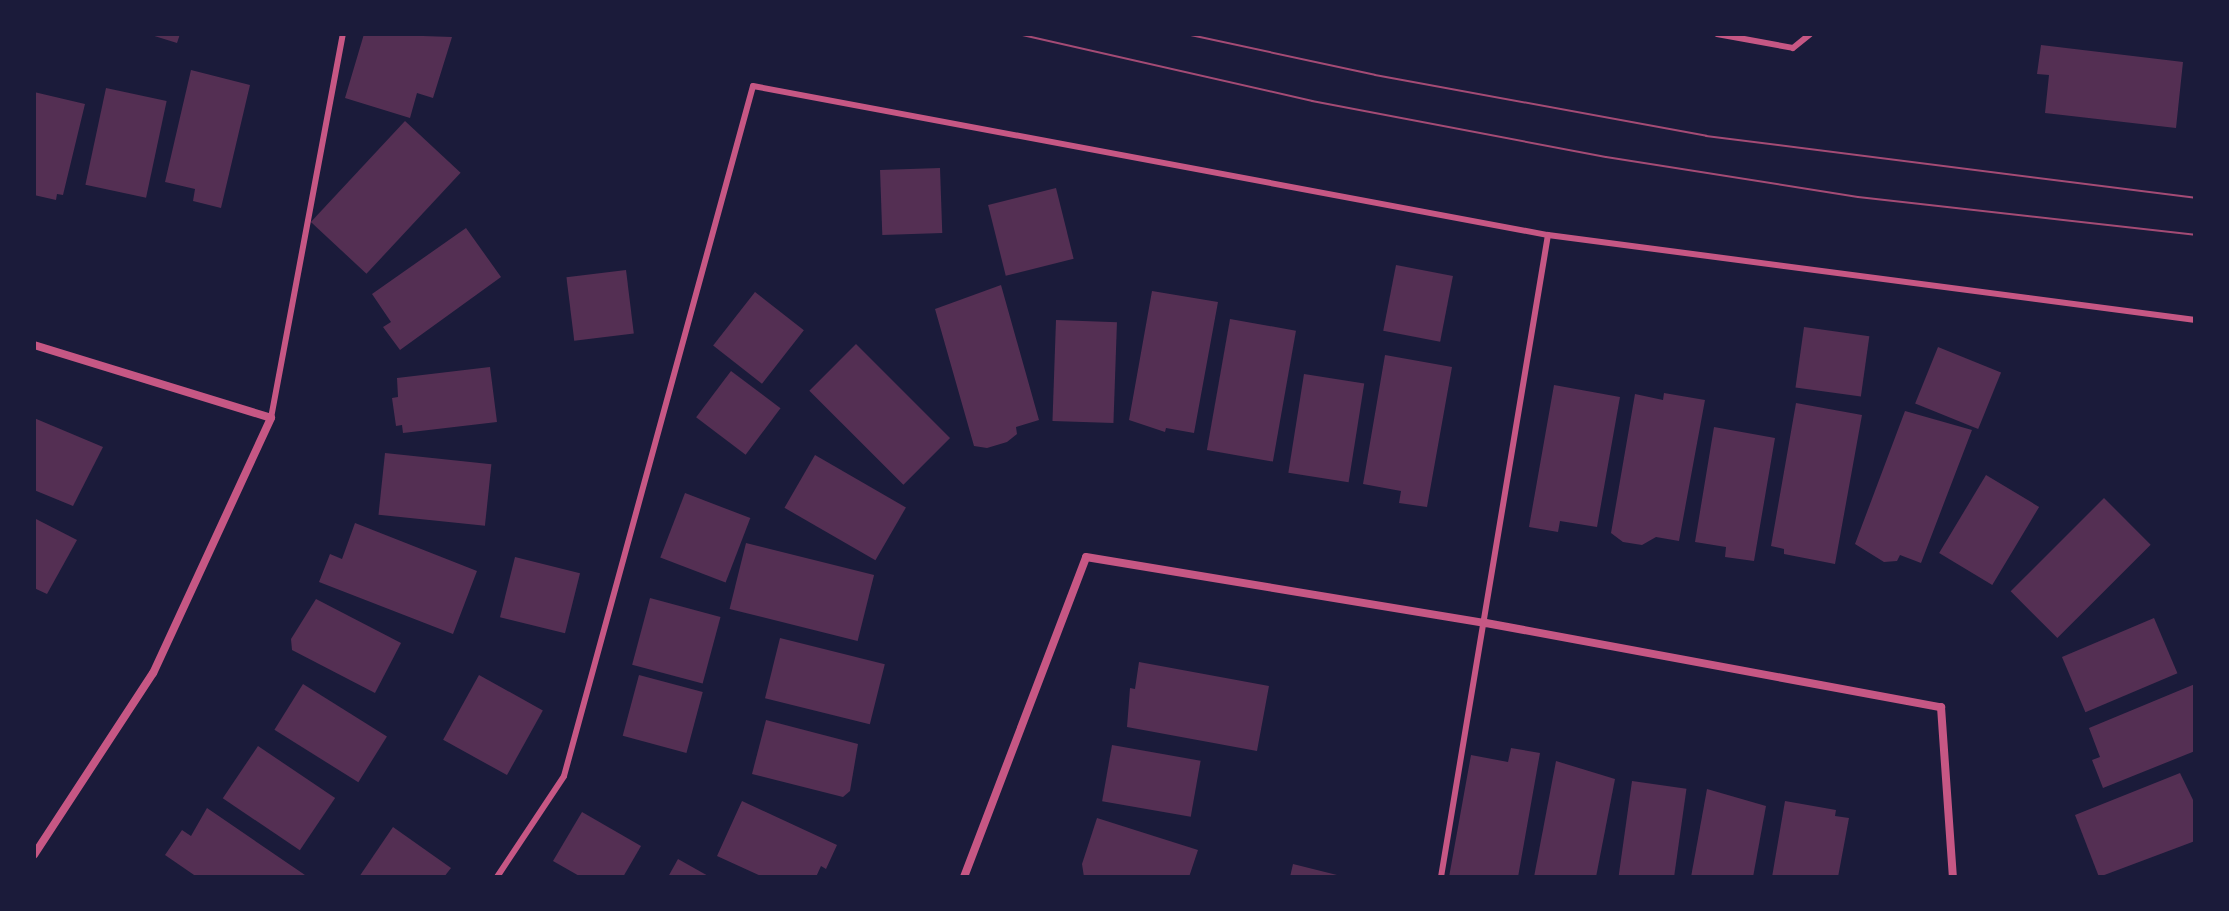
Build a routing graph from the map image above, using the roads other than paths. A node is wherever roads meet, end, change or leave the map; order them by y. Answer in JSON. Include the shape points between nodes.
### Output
{"nodes":[{"id":1,"x":343,"y":34,"type":"edge"},
{"id":2,"x":1717,"y":34,"type":"edge"},
{"id":3,"x":1810,"y":34,"type":"edge"},
{"id":4,"x":1548,"y":235,"type":"junction"},
{"id":5,"x":2195,"y":320,"type":"edge"},
{"id":6,"x":34,"y":345,"type":"edge"},
{"id":7,"x":271,"y":418,"type":"junction"},
{"id":8,"x":1486,"y":623,"type":"junction"},
{"id":9,"x":34,"y":855,"type":"edge"},
{"id":10,"x":497,"y":877,"type":"edge"},
{"id":11,"x":964,"y":877,"type":"edge"},
{"id":12,"x":1441,"y":877,"type":"edge"},
{"id":13,"x":1953,"y":877,"type":"edge"}],
"edges":[{"from":1,"to":7,"type":"lane"},
{"from":2,"to":3,"type":"lane","via":[[1793,48]]},
{"from":4,"to":5,"type":"lane"},
{"from":4,"to":8,"type":"lane"},
{"from":4,"to":10,"type":"lane","via":[[753,86],[564,776]]},
{"from":6,"to":7,"type":"street"},
{"from":7,"to":9,"type":"street","via":[[153,673]]},
{"from":8,"to":11,"type":"street","via":[[1086,557]]},
{"from":8,"to":12,"type":"lane"},
{"from":8,"to":13,"type":"street","via":[[1941,707]]}]}
